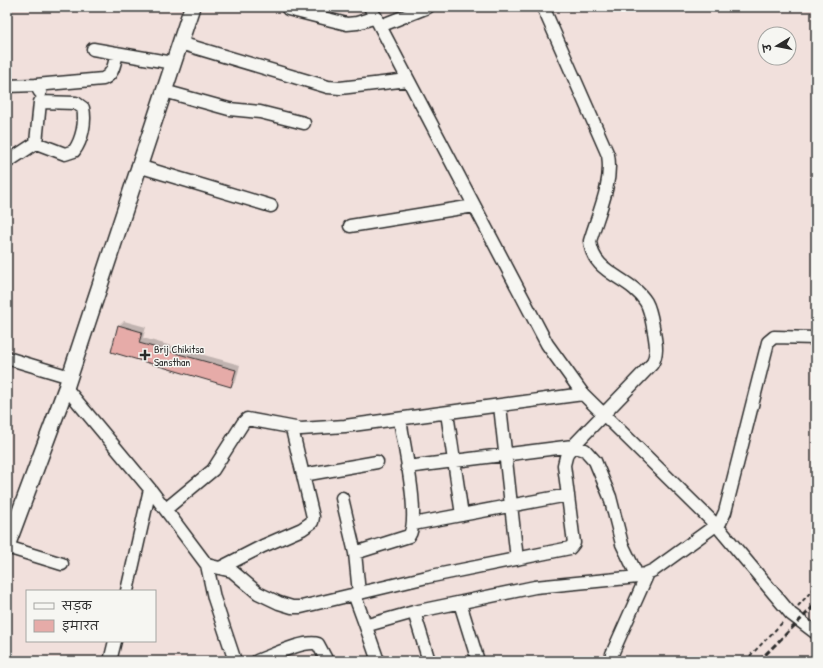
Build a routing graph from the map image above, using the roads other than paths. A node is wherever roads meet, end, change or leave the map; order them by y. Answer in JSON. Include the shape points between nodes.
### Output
{"nodes":[{"id":1,"x":192,"y":7,"type":"edge"},
{"id":2,"x":428,"y":7,"type":"edge"},
{"id":3,"x":543,"y":7,"type":"edge"},
{"id":4,"x":288,"y":9,"type":"dead end"},
{"id":5,"x":415,"y":10,"type":"edge"},
{"id":6,"x":375,"y":17,"type":"edge"},
{"id":7,"x":180,"y":43,"type":"junction"},
{"id":8,"x":93,"y":49,"type":"dead end"},
{"id":9,"x":117,"y":53,"type":"junction"},
{"id":10,"x":173,"y":63,"type":"junction"},
{"id":11,"x":408,"y":80,"type":"junction"},
{"id":12,"x":36,"y":85,"type":"junction"},
{"id":13,"x":7,"y":86,"type":"edge"},
{"id":14,"x":164,"y":91,"type":"junction"},
{"id":15,"x":40,"y":102,"type":"junction"},
{"id":16,"x":304,"y":123,"type":"dead end"},
{"id":17,"x":36,"y":144,"type":"junction"},
{"id":18,"x":7,"y":162,"type":"edge"},
{"id":19,"x":138,"y":166,"type":"junction"},
{"id":20,"x":271,"y":206,"type":"dead end"},
{"id":21,"x":474,"y":206,"type":"junction"},
{"id":22,"x":350,"y":226,"type":"dead end"},
{"id":23,"x":816,"y":338,"type":"edge"},
{"id":24,"x":7,"y":358,"type":"edge"},
{"id":25,"x":68,"y":382,"type":"junction"},
{"id":26,"x":583,"y":394,"type":"junction"},
{"id":27,"x":500,"y":406,"type":"junction"},
{"id":28,"x":447,"y":413,"type":"junction"},
{"id":29,"x":603,"y":414,"type":"junction"},
{"id":30,"x":400,"y":419,"type":"junction"},
{"id":31,"x":292,"y":429,"type":"junction"},
{"id":32,"x":573,"y":446,"type":"junction"},
{"id":33,"x":505,"y":455,"type":"junction"},
{"id":34,"x":454,"y":461,"type":"junction"},
{"id":35,"x":377,"y":462,"type":"dead end"},
{"id":36,"x":407,"y":467,"type":"junction"},
{"id":37,"x":303,"y":475,"type":"junction"},
{"id":38,"x":150,"y":489,"type":"junction"},
{"id":39,"x":568,"y":495,"type":"junction"},
{"id":40,"x":342,"y":498,"type":"dead end"},
{"id":41,"x":511,"y":506,"type":"junction"},
{"id":42,"x":166,"y":509,"type":"junction"},
{"id":43,"x":462,"y":515,"type":"junction"},
{"id":44,"x":413,"y":524,"type":"junction"},
{"id":45,"x":717,"y":526,"type":"junction"},
{"id":46,"x":7,"y":547,"type":"edge"},
{"id":47,"x":355,"y":553,"type":"junction"},
{"id":48,"x":517,"y":559,"type":"junction"},
{"id":49,"x":62,"y":564,"type":"dead end"},
{"id":50,"x":207,"y":565,"type":"junction"},
{"id":51,"x":220,"y":568,"type":"junction"},
{"id":52,"x":643,"y":575,"type":"junction"},
{"id":53,"x":127,"y":590,"type":"edge"},
{"id":54,"x":356,"y":594,"type":"junction"},
{"id":55,"x":460,"y":603,"type":"junction"},
{"id":56,"x":414,"y":612,"type":"junction"},
{"id":57,"x":365,"y":624,"type":"junction"},
{"id":58,"x":816,"y":633,"type":"edge"},
{"id":59,"x":115,"y":642,"type":"edge"},
{"id":60,"x":110,"y":661,"type":"edge"},
{"id":61,"x":235,"y":661,"type":"edge"},
{"id":62,"x":257,"y":661,"type":"edge"},
{"id":63,"x":327,"y":661,"type":"edge"},
{"id":64,"x":378,"y":661,"type":"edge"},
{"id":65,"x":429,"y":661,"type":"edge"},
{"id":66,"x":478,"y":661,"type":"edge"},
{"id":67,"x":611,"y":661,"type":"edge"}],
"edges":[{"from":1,"to":7,"type":"street"},
{"from":2,"to":5,"type":"street"},
{"from":3,"to":29,"type":"street","via":[[608,155],[610,167],[590,241],[591,250],[601,266],[637,291],[646,302],[651,314],[656,347],[656,357],[652,364]]},
{"from":4,"to":6,"type":"street","via":[[347,24]]},
{"from":5,"to":6,"type":"street"},
{"from":6,"to":11,"type":"street"},
{"from":7,"to":10,"type":"street"},
{"from":7,"to":11,"type":"street","via":[[328,87],[340,88]]},
{"from":8,"to":9,"type":"street"},
{"from":9,"to":10,"type":"street"},
{"from":9,"to":12,"type":"street","via":[[113,72],[103,79]]},
{"from":10,"to":14,"type":"street"},
{"from":11,"to":21,"type":"street"},
{"from":12,"to":13,"type":"street"},
{"from":12,"to":15,"type":"street","via":[[40,90]]},
{"from":14,"to":16,"type":"street","via":[[229,109],[260,112]]},
{"from":14,"to":19,"type":"street"},
{"from":15,"to":17,"type":"street"},
{"from":15,"to":17,"type":"street","via":[[76,103],[84,108],[85,115],[80,143],[74,151],[65,154]]},
{"from":17,"to":18,"type":"street"},
{"from":19,"to":20,"type":"street"},
{"from":19,"to":25,"type":"street"},
{"from":21,"to":22,"type":"street"},
{"from":21,"to":26,"type":"street","via":[[547,344]]},
{"from":23,"to":45,"type":"street","via":[[774,337],[768,342],[725,512]]},
{"from":24,"to":25,"type":"street"},
{"from":25,"to":38,"type":"street"},
{"from":25,"to":46,"type":"street"},
{"from":26,"to":27,"type":"street"},
{"from":26,"to":29,"type":"street"},
{"from":27,"to":28,"type":"street"},
{"from":27,"to":33,"type":"street"},
{"from":28,"to":30,"type":"street"},
{"from":28,"to":34,"type":"street"},
{"from":29,"to":32,"type":"street"},
{"from":29,"to":45,"type":"street"},
{"from":30,"to":31,"type":"street"},
{"from":30,"to":36,"type":"street"},
{"from":31,"to":37,"type":"street"},
{"from":31,"to":42,"type":"street","via":[[247,419],[213,470]]},
{"from":32,"to":33,"type":"street"},
{"from":32,"to":39,"type":"street","via":[[564,464]]},
{"from":32,"to":52,"type":"street","via":[[585,450],[595,461],[610,497],[622,544]]},
{"from":33,"to":34,"type":"street"},
{"from":33,"to":41,"type":"street"},
{"from":34,"to":36,"type":"street"},
{"from":34,"to":43,"type":"street"},
{"from":35,"to":37,"type":"street"},
{"from":36,"to":44,"type":"street","via":[[414,509]]},
{"from":37,"to":51,"type":"street","via":[[313,517],[309,526]]},
{"from":38,"to":42,"type":"street"},
{"from":38,"to":53,"type":"street"},
{"from":39,"to":41,"type":"street"},
{"from":39,"to":48,"type":"street","via":[[574,543],[570,548]]},
{"from":40,"to":47,"type":"street"},
{"from":41,"to":43,"type":"street"},
{"from":41,"to":48,"type":"street"},
{"from":42,"to":50,"type":"street"},
{"from":43,"to":44,"type":"street"},
{"from":44,"to":47,"type":"street","via":[[409,536]]},
{"from":45,"to":52,"type":"street"},
{"from":45,"to":58,"type":"street","via":[[791,614]]},
{"from":46,"to":49,"type":"street"},
{"from":47,"to":54,"type":"street"},
{"from":48,"to":54,"type":"street"},
{"from":50,"to":51,"type":"street"},
{"from":50,"to":61,"type":"street","via":[[214,598]]},
{"from":51,"to":54,"type":"street","via":[[232,571],[258,593],[292,607]]},
{"from":52,"to":55,"type":"street","via":[[535,588]]},
{"from":52,"to":67,"type":"street"},
{"from":54,"to":57,"type":"street"},
{"from":55,"to":56,"type":"street"},
{"from":55,"to":66,"type":"street"},
{"from":56,"to":57,"type":"street","via":[[372,625]]},
{"from":56,"to":65,"type":"street"},
{"from":57,"to":64,"type":"street"},
{"from":59,"to":60,"type":"street"},
{"from":62,"to":63,"type":"street","via":[[302,644],[315,643]]}]}
